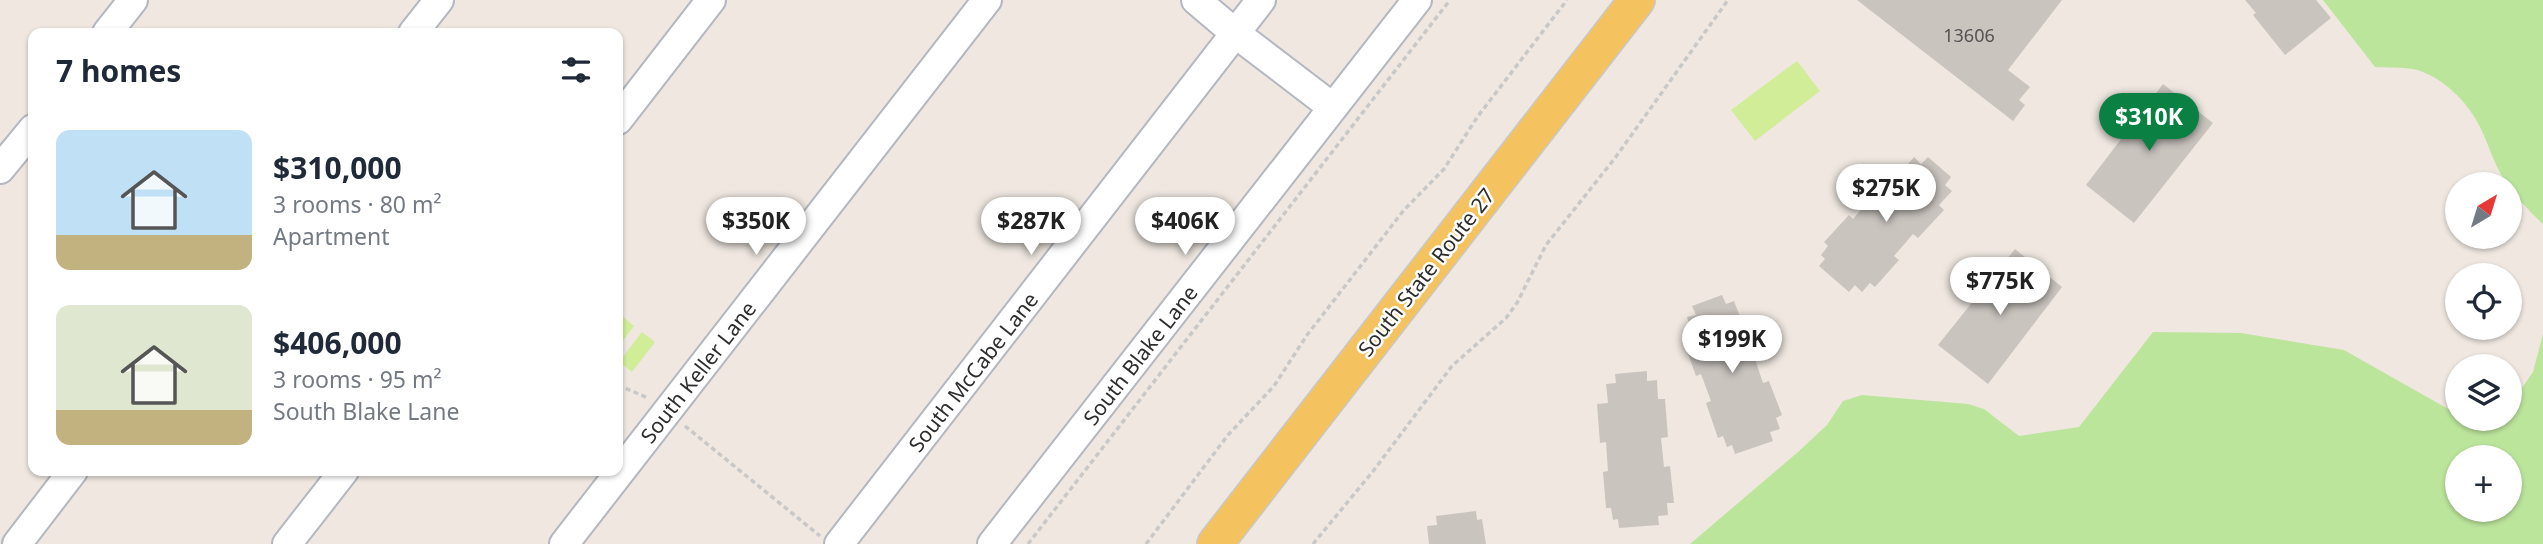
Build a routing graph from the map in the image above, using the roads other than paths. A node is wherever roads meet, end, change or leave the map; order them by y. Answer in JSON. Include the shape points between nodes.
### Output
{"nodes":[{"id":1,"x":133,"y":0,"type":"edge"},
{"id":2,"x":439,"y":0,"type":"edge"},
{"id":3,"x":711,"y":0,"type":"edge"},
{"id":4,"x":987,"y":0,"type":"edge"},
{"id":5,"x":1196,"y":0,"type":"edge"},
{"id":6,"x":1261,"y":0,"type":"edge"},
{"id":7,"x":1417,"y":0,"type":"edge"},
{"id":8,"x":1637,"y":0,"type":"edge"},
{"id":9,"x":111,"y":28,"type":"edge"},
{"id":10,"x":417,"y":28,"type":"edge"},
{"id":11,"x":1235,"y":33,"type":"junction"},
{"id":12,"x":1332,"y":107,"type":"junction"},
{"id":13,"x":623,"y":114,"type":"edge"},
{"id":14,"x":28,"y":135,"type":"edge"},
{"id":15,"x":0,"y":169,"type":"edge"},
{"id":16,"x":623,"y":468,"type":"edge"},
{"id":17,"x":69,"y":476,"type":"edge"},
{"id":18,"x":340,"y":476,"type":"edge"},
{"id":19,"x":617,"y":476,"type":"edge"},
{"id":20,"x":16,"y":544,"type":"edge"},
{"id":21,"x":287,"y":544,"type":"edge"},
{"id":22,"x":564,"y":544,"type":"edge"},
{"id":23,"x":839,"y":544,"type":"edge"},
{"id":24,"x":992,"y":544,"type":"edge"},
{"id":25,"x":1215,"y":544,"type":"edge"}],
"edges":[{"from":1,"to":9,"type":"street"},
{"from":2,"to":10,"type":"street"},
{"from":3,"to":13,"type":"street"},
{"from":4,"to":16,"type":"street","name":"South Keller Lane"},
{"from":5,"to":11,"type":"street"},
{"from":6,"to":11,"type":"street","name":"South McCabe Lane"},
{"from":7,"to":12,"type":"street","name":"South Blake Lane"},
{"from":8,"to":25,"type":"main road","name":"South State Route 27"},
{"from":11,"to":12,"type":"street"},
{"from":11,"to":23,"type":"street","name":"South McCabe Lane"},
{"from":12,"to":24,"type":"street","name":"South Blake Lane"},
{"from":14,"to":15,"type":"street"},
{"from":17,"to":20,"type":"street"},
{"from":18,"to":21,"type":"street"},
{"from":19,"to":22,"type":"street","name":"South Keller Lane"}]}
